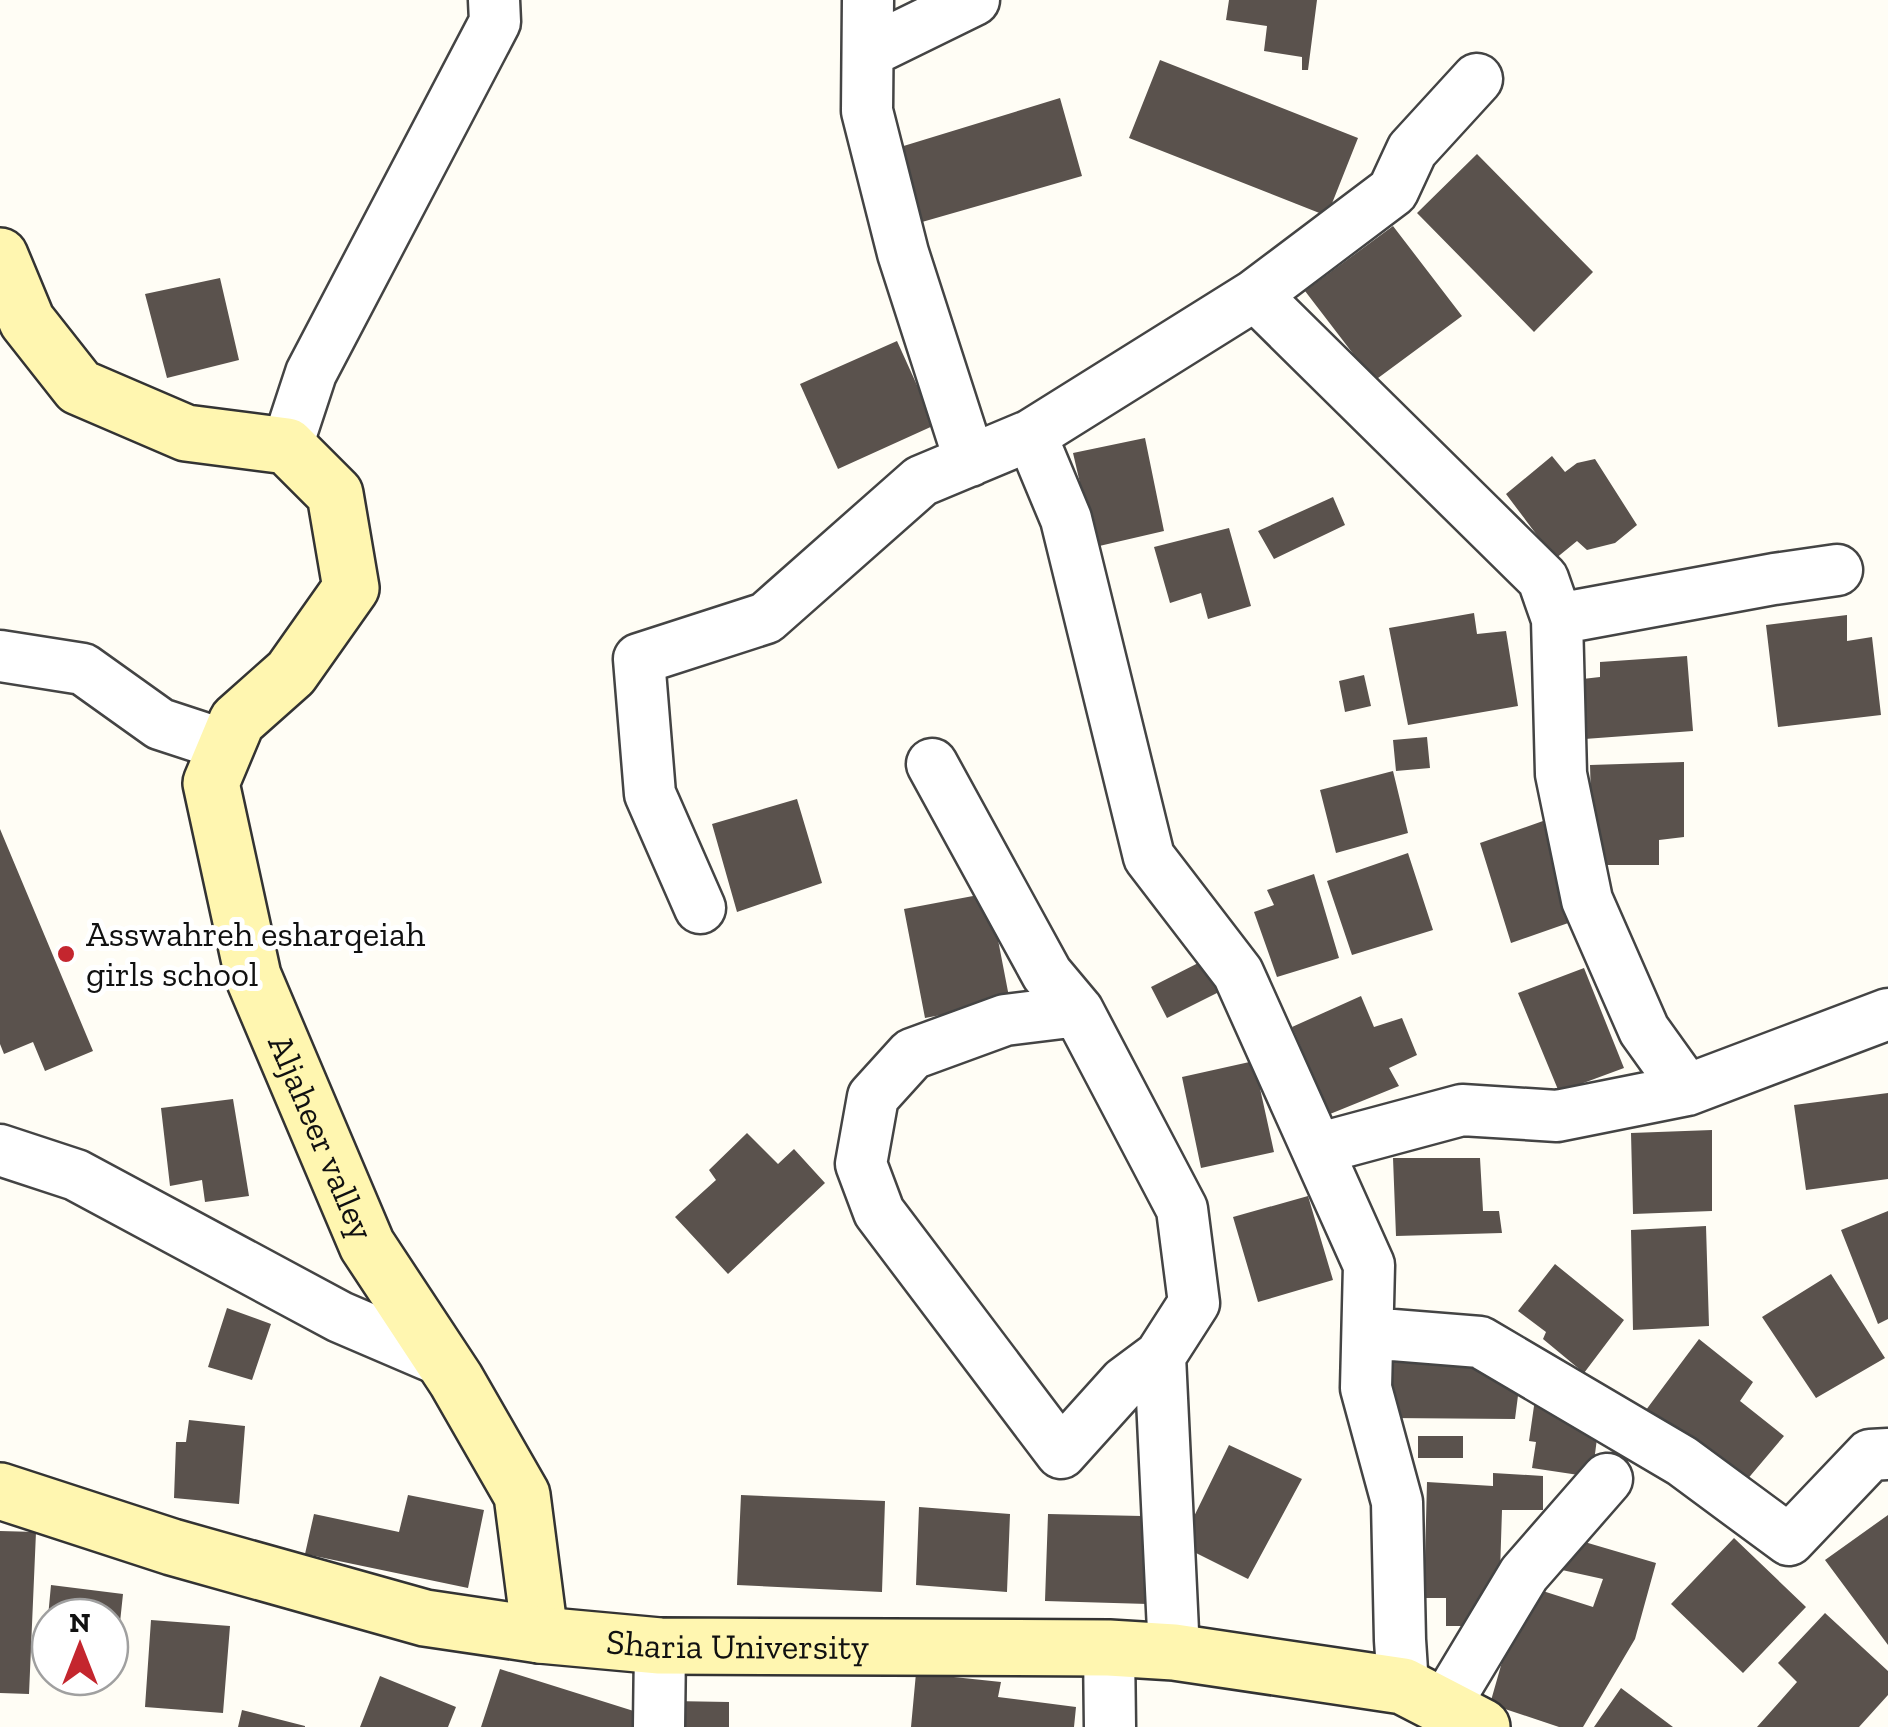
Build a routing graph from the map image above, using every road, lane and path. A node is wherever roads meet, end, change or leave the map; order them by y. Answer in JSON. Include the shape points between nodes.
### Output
{"nodes":[{"id":1,"x":494,"y":0,"type":"edge"},
{"id":2,"x":868,"y":0,"type":"edge"},
{"id":3,"x":974,"y":0,"type":"edge"},
{"id":4,"x":868,"y":52,"type":"junction"},
{"id":5,"x":1477,"y":78,"type":"dead end"},
{"id":6,"x":0,"y":256,"type":"edge"},
{"id":7,"x":1256,"y":295,"type":"junction"},
{"id":8,"x":1031,"y":436,"type":"junction"},
{"id":9,"x":288,"y":446,"type":"junction"},
{"id":10,"x":970,"y":461,"type":"junction"},
{"id":11,"x":1837,"y":570,"type":"dead end"},
{"id":12,"x":1557,"y":619,"type":"junction"},
{"id":13,"x":0,"y":656,"type":"edge"},
{"id":14,"x":227,"y":746,"type":"junction"},
{"id":15,"x":932,"y":764,"type":"dead end"},
{"id":16,"x":700,"y":908,"type":"dead end"},
{"id":17,"x":1078,"y":1011,"type":"junction"},
{"id":18,"x":1888,"y":1014,"type":"edge"},
{"id":19,"x":1687,"y":1090,"type":"junction"},
{"id":20,"x":1317,"y":1148,"type":"junction"},
{"id":21,"x":0,"y":1150,"type":"edge"},
{"id":22,"x":1368,"y":1333,"type":"junction"},
{"id":23,"x":1160,"y":1356,"type":"junction"},
{"id":24,"x":444,"y":1362,"type":"junction"},
{"id":25,"x":1888,"y":1454,"type":"edge"},
{"id":26,"x":1606,"y":1479,"type":"dead end"},
{"id":27,"x":0,"y":1491,"type":"edge"},
{"id":28,"x":540,"y":1634,"type":"junction"},
{"id":29,"x":660,"y":1646,"type":"junction"},
{"id":30,"x":1109,"y":1648,"type":"junction"},
{"id":31,"x":1174,"y":1652,"type":"junction"},
{"id":32,"x":1443,"y":1707,"type":"edge"},
{"id":33,"x":658,"y":1727,"type":"edge"},
{"id":34,"x":1110,"y":1727,"type":"edge"}],
"edges":[{"from":1,"to":9,"type":"street","via":[[496,22],[311,372]]},
{"from":2,"to":4,"type":"street"},
{"from":3,"to":4,"type":"street"},
{"from":4,"to":10,"type":"street","via":[[867,111],[880,164]]},
{"from":5,"to":7,"type":"street","via":[[1412,150],[1393,192]]},
{"from":6,"to":9,"type":"street","via":[[27,321],[80,387],[186,434]]},
{"from":7,"to":8,"type":"street"},
{"from":7,"to":12,"type":"street","via":[[1543,579]]},
{"from":8,"to":10,"type":"street"},
{"from":8,"to":20,"type":"street","via":[[1066,519],[1148,856],[1238,973]]},
{"from":9,"to":14,"type":"street","name":"Aljaheer valley","via":[[335,494],[350,588],[291,674],[237,721]]},
{"from":10,"to":16,"type":"street","via":[[921,481],[766,618],[638,659],[650,794]]},
{"from":11,"to":12,"type":"street"},
{"from":12,"to":19,"type":"street","via":[[1561,774],[1587,900],[1644,1030]]},
{"from":13,"to":14,"type":"street","via":[[83,668],[160,724]]},
{"from":14,"to":24,"type":"street","name":"Aljaheer valley","via":[[211,784],[253,976],[367,1245]]},
{"from":15,"to":17,"type":"street","via":[[1047,974]]},
{"from":17,"to":23,"type":"street","via":[[1182,1209],[1194,1303]]},
{"from":17,"to":23,"type":"street","via":[[1006,1020],[912,1054],[873,1096],[860,1164],[879,1212],[1061,1454],[1125,1382]]},
{"from":18,"to":19,"type":"street"},
{"from":19,"to":20,"type":"street","via":[[1557,1116],[1462,1110]]},
{"from":20,"to":22,"type":"street","via":[[1370,1265]]},
{"from":21,"to":24,"type":"street","via":[[76,1174],[340,1318]]},
{"from":22,"to":25,"type":"street","via":[[1480,1342],[1682,1461],[1789,1540],[1870,1455]]},
{"from":22,"to":32,"type":"street","via":[[1366,1388],[1398,1502],[1400,1640]]},
{"from":23,"to":31,"type":"street"},
{"from":24,"to":28,"type":"street","name":"Aljaheer valley","via":[[522,1495]]},
{"from":26,"to":32,"type":"street","via":[[1524,1574]]},
{"from":27,"to":28,"type":"street","name":"Sharia University","via":[[425,1618]]},
{"from":28,"to":29,"type":"street","name":"Sharia University"},
{"from":29,"to":30,"type":"street","name":"Sharia University"},
{"from":29,"to":33,"type":"street"},
{"from":30,"to":31,"type":"street","name":"Sharia University"},
{"from":30,"to":34,"type":"street"},
{"from":31,"to":32,"type":"street","name":"Sharia University"}]}
